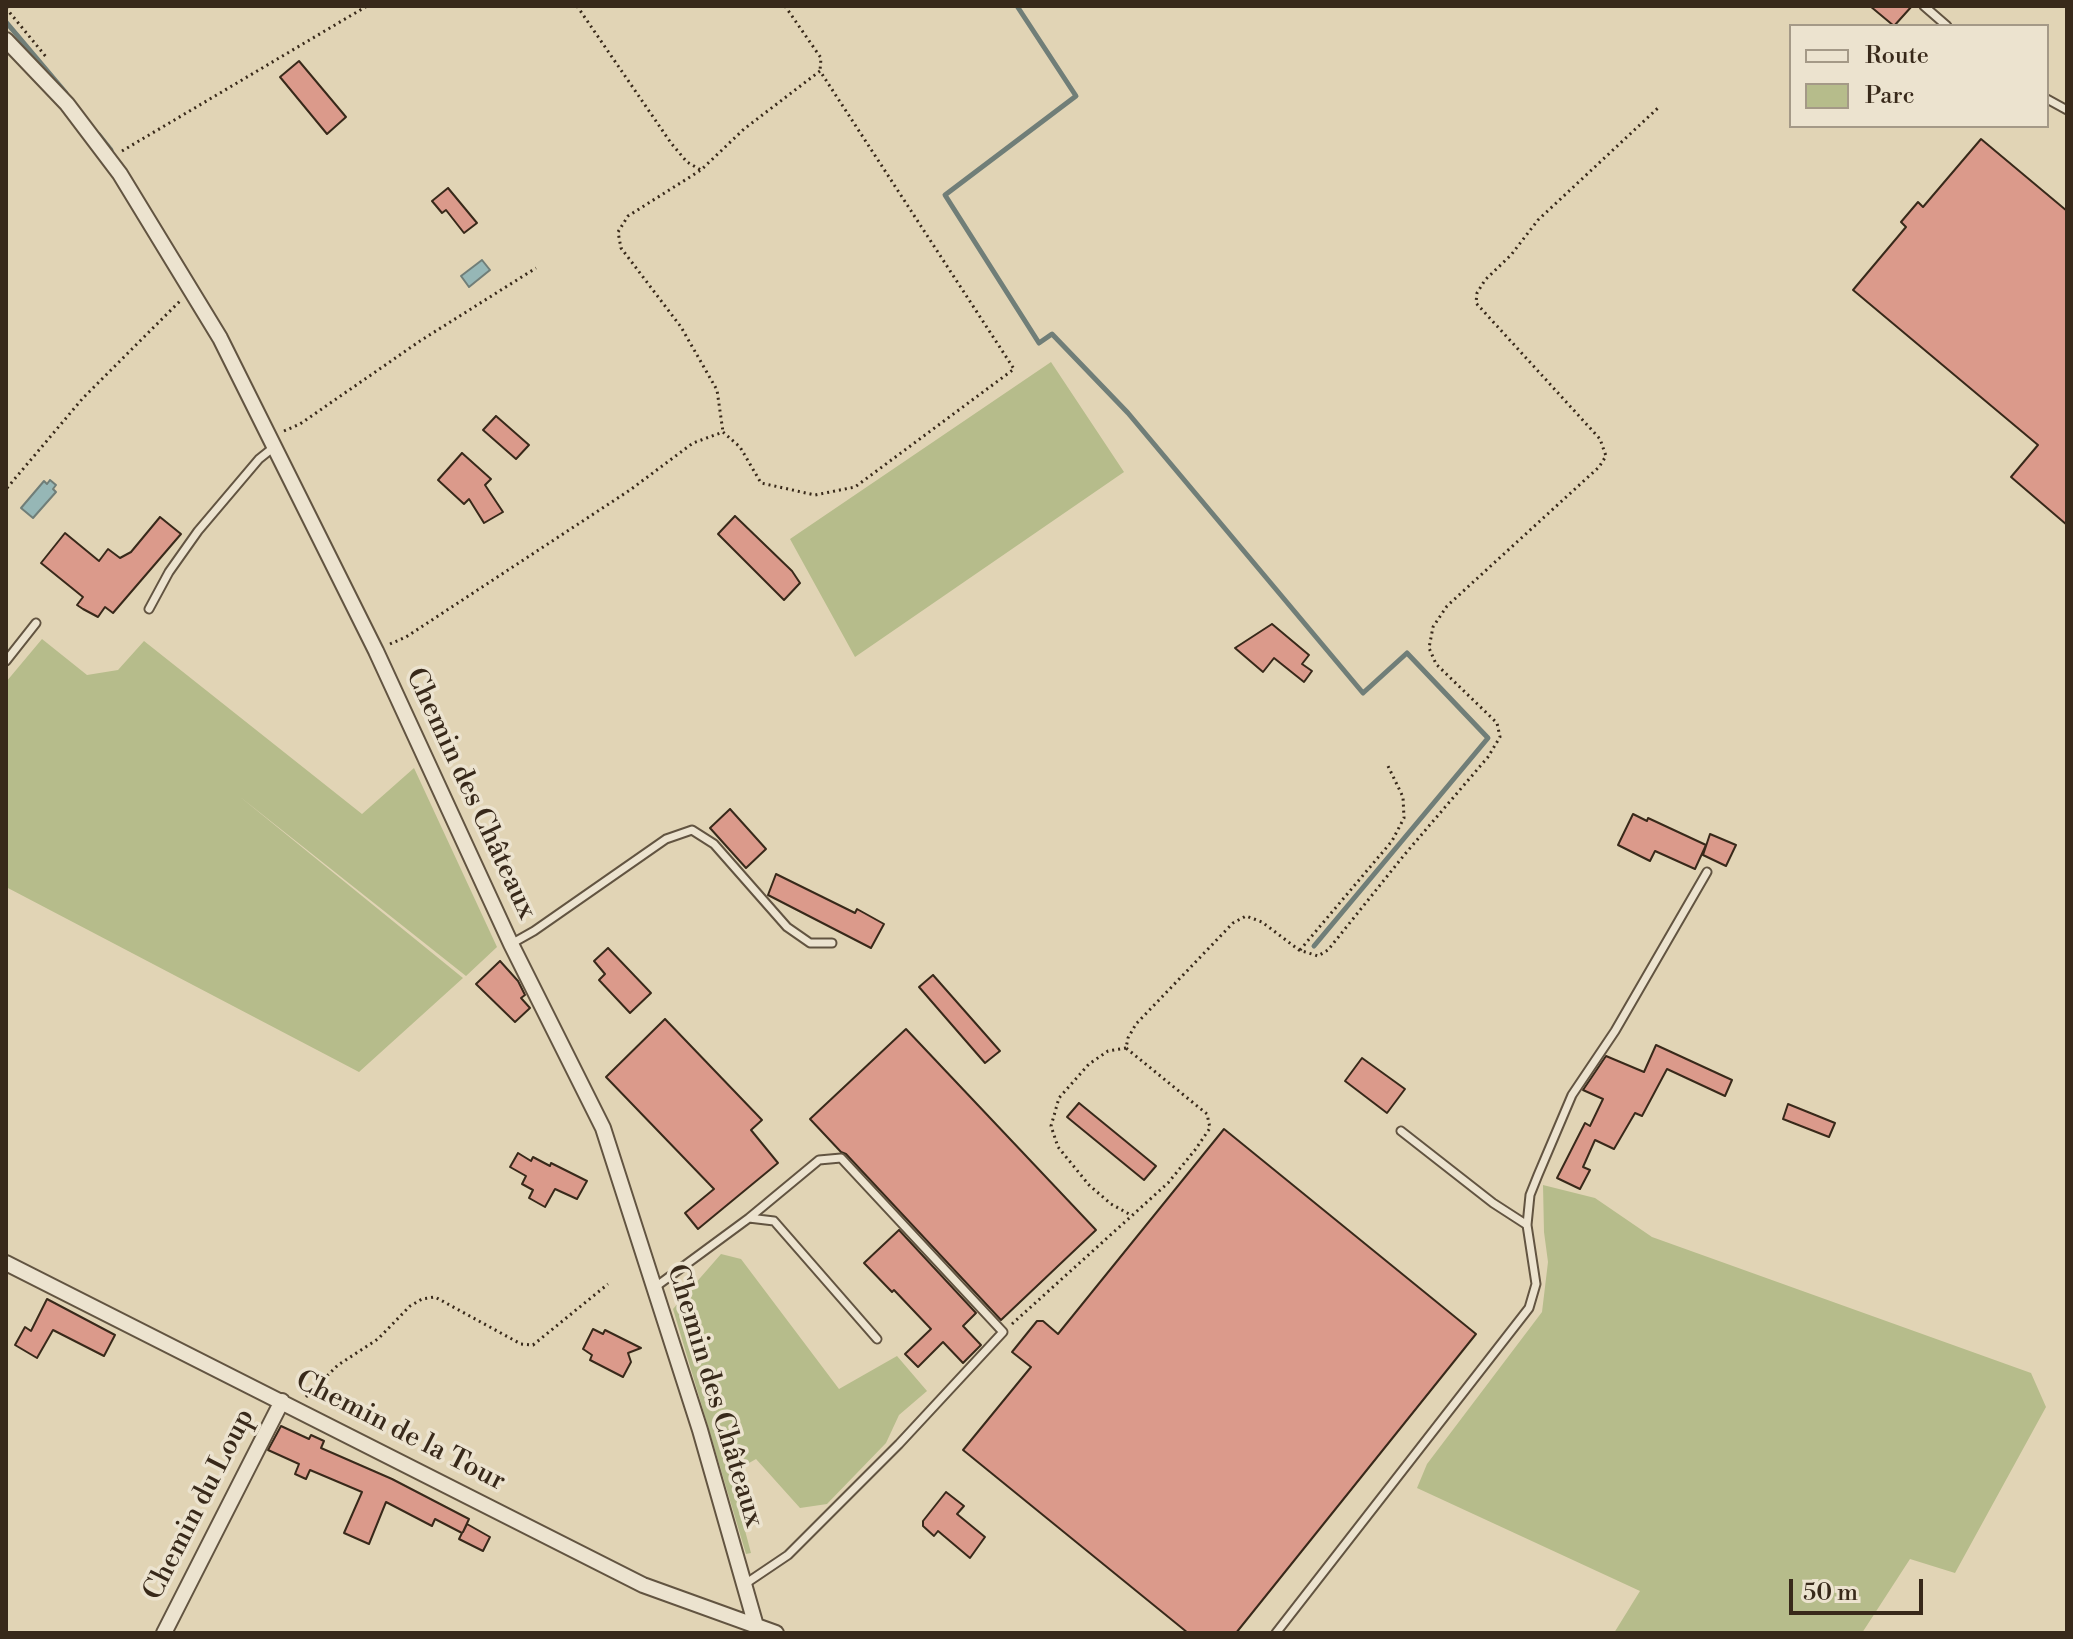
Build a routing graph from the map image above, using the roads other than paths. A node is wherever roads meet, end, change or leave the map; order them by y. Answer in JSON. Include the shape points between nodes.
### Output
{"nodes":[{"id":1,"x":1924,"y":6,"type":"edge"},
{"id":2,"x":1945,"y":24,"type":"edge"},
{"id":3,"x":6,"y":40,"type":"edge"},
{"id":4,"x":2049,"y":100,"type":"edge"},
{"id":5,"x":2067,"y":110,"type":"edge"},
{"id":6,"x":272,"y":442,"type":"junction"},
{"id":7,"x":149,"y":609,"type":"dead end"},
{"id":8,"x":36,"y":623,"type":"dead end"},
{"id":9,"x":6,"y":661,"type":"edge"},
{"id":10,"x":1707,"y":872,"type":"dead end"},
{"id":11,"x":832,"y":943,"type":"dead end"},
{"id":12,"x":511,"y":944,"type":"junction"},
{"id":13,"x":1401,"y":1131,"type":"dead end"},
{"id":14,"x":749,"y":1218,"type":"junction"},
{"id":15,"x":1527,"y":1225,"type":"junction"},
{"id":16,"x":6,"y":1263,"type":"edge"},
{"id":17,"x":654,"y":1288,"type":"junction"},
{"id":18,"x":877,"y":1339,"type":"dead end"},
{"id":19,"x":288,"y":1404,"type":"junction"},
{"id":20,"x":743,"y":1585,"type":"junction"},
{"id":21,"x":756,"y":1628,"type":"edge"},
{"id":22,"x":164,"y":1633,"type":"edge"},
{"id":23,"x":776,"y":1633,"type":"edge"},
{"id":24,"x":1276,"y":1633,"type":"edge"}],
"edges":[{"from":1,"to":2,"type":"lane"},
{"from":3,"to":6,"type":"street","name":"Chemin des Châteaux","via":[[67,104],[136,197],[220,338]]},
{"from":4,"to":5,"type":"lane"},
{"from":6,"to":7,"type":"lane","via":[[198,531]]},
{"from":6,"to":12,"type":"street","name":"Chemin des Châteaux","via":[[376,651]]},
{"from":8,"to":9,"type":"lane"},
{"from":10,"to":15,"type":"lane","via":[[1572,1095],[1530,1195]]},
{"from":11,"to":12,"type":"lane","via":[[810,943],[787,927],[714,844],[692,830],[666,839]]},
{"from":12,"to":17,"type":"street","name":"Chemin des Châteaux","via":[[603,1128]]},
{"from":13,"to":15,"type":"lane"},
{"from":14,"to":17,"type":"lane"},
{"from":14,"to":18,"type":"lane","via":[[774,1221]]},
{"from":14,"to":20,"type":"lane","via":[[819,1160],[841,1158],[1003,1332],[788,1555]]},
{"from":15,"to":24,"type":"lane","via":[[1536,1284],[1529,1308]]},
{"from":16,"to":19,"type":"street","name":"Chemin de la Tour"},
{"from":17,"to":20,"type":"street","name":"Chemin des Châteaux"},
{"from":19,"to":21,"type":"street","name":"Chemin de la Tour","via":[[643,1585]]},
{"from":19,"to":22,"type":"street","name":"Chemin du Loup"},
{"from":20,"to":21,"type":"street","name":"Chemin des Châteaux"},
{"from":21,"to":23,"type":"street","name":"Chemin de la Tour"}]}
